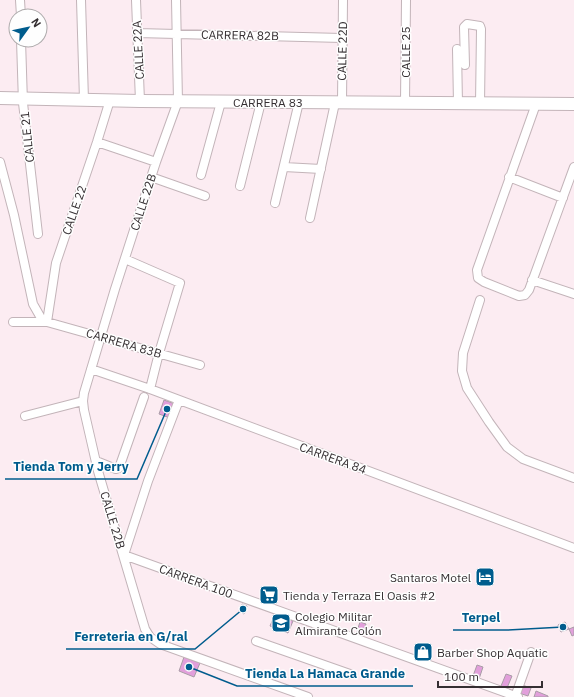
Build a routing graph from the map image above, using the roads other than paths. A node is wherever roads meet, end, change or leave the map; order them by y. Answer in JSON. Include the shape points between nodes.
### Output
{"nodes":[{"id":1,"x":81,"y":0,"type":"edge"},
{"id":2,"x":136,"y":0,"type":"edge"},
{"id":3,"x":176,"y":0,"type":"edge"},
{"id":4,"x":343,"y":0,"type":"edge"},
{"id":5,"x":406,"y":0,"type":"edge"},
{"id":6,"x":137,"y":33,"type":"junction"},
{"id":7,"x":177,"y":34,"type":"junction"},
{"id":8,"x":342,"y":38,"type":"junction"},
{"id":9,"x":21,"y":48,"type":"edge"},
{"id":10,"x":457,"y":49,"type":"dead end"},
{"id":11,"x":465,"y":65,"type":"dead end"},
{"id":12,"x":0,"y":98,"type":"edge"},
{"id":13,"x":23,"y":98,"type":"junction"},
{"id":14,"x":84,"y":100,"type":"junction"},
{"id":15,"x":110,"y":100,"type":"junction"},
{"id":16,"x":140,"y":101,"type":"junction"},
{"id":17,"x":178,"y":101,"type":"junction"},
{"id":18,"x":221,"y":102,"type":"junction"},
{"id":19,"x":261,"y":102,"type":"junction"},
{"id":20,"x":299,"y":102,"type":"junction"},
{"id":21,"x":338,"y":103,"type":"junction"},
{"id":22,"x":405,"y":103,"type":"junction"},
{"id":23,"x":458,"y":104,"type":"junction"},
{"id":24,"x":480,"y":104,"type":"junction"},
{"id":25,"x":536,"y":104,"type":"junction"},
{"id":26,"x":574,"y":104,"type":"edge"},
{"id":27,"x":97,"y":142,"type":"junction"},
{"id":28,"x":0,"y":162,"type":"edge"},
{"id":29,"x":156,"y":162,"type":"junction"},
{"id":30,"x":284,"y":167,"type":"junction"},
{"id":31,"x":574,"y":167,"type":"edge"},
{"id":32,"x":320,"y":170,"type":"junction"},
{"id":33,"x":201,"y":175,"type":"dead end"},
{"id":34,"x":151,"y":177,"type":"junction"},
{"id":35,"x":509,"y":177,"type":"junction"},
{"id":36,"x":240,"y":186,"type":"dead end"},
{"id":37,"x":205,"y":196,"type":"dead end"},
{"id":38,"x":563,"y":198,"type":"junction"},
{"id":39,"x":275,"y":202,"type":"dead end"},
{"id":40,"x":310,"y":218,"type":"dead end"},
{"id":41,"x":38,"y":234,"type":"dead end"},
{"id":42,"x":125,"y":259,"type":"junction"},
{"id":43,"x":532,"y":280,"type":"junction"},
{"id":44,"x":574,"y":294,"type":"edge"},
{"id":45,"x":480,"y":300,"type":"dead end"},
{"id":46,"x":13,"y":322,"type":"dead end"},
{"id":47,"x":47,"y":322,"type":"junction"},
{"id":48,"x":102,"y":337,"type":"junction"},
{"id":49,"x":159,"y":353,"type":"junction"},
{"id":50,"x":200,"y":365,"type":"dead end"},
{"id":51,"x":91,"y":369,"type":"junction"},
{"id":52,"x":150,"y":389,"type":"junction"},
{"id":53,"x":144,"y":397,"type":"dead end"},
{"id":54,"x":179,"y":400,"type":"junction"},
{"id":55,"x":83,"y":401,"type":"junction"},
{"id":56,"x":25,"y":416,"type":"dead end"},
{"id":57,"x":96,"y":461,"type":"junction"},
{"id":58,"x":574,"y":478,"type":"edge"},
{"id":59,"x":574,"y":548,"type":"edge"},
{"id":60,"x":124,"y":555,"type":"junction"},
{"id":61,"x":256,"y":640,"type":"dead end"},
{"id":62,"x":532,"y":652,"type":"dead end"},
{"id":63,"x":350,"y":674,"type":"dead end"},
{"id":64,"x":308,"y":697,"type":"edge"},
{"id":65,"x":516,"y":697,"type":"edge"}],
"edges":[{"from":1,"to":14,"type":"street"},
{"from":2,"to":6,"type":"street","name":"CALLE 22A"},
{"from":3,"to":7,"type":"street","name":"CALLE 22B"},
{"from":4,"to":8,"type":"street","name":"CALLE 22D"},
{"from":5,"to":22,"type":"street","name":"CALLE 25"},
{"from":6,"to":7,"type":"street","name":"CARRERA 82B"},
{"from":6,"to":16,"type":"street","name":"CALLE 22A"},
{"from":7,"to":8,"type":"street","name":"CARRERA 82B"},
{"from":7,"to":17,"type":"street","name":"CALLE 22B"},
{"from":8,"to":21,"type":"street","name":"CALLE 22D"},
{"from":9,"to":13,"type":"street","name":"CALLE 21"},
{"from":10,"to":23,"type":"street"},
{"from":11,"to":24,"type":"street","via":[[464,27],[466,24],[478,25],[481,29]]},
{"from":12,"to":13,"type":"street","name":"CARRERA 83"},
{"from":13,"to":14,"type":"street","name":"CARRERA 83"},
{"from":13,"to":41,"type":"street","name":"CALLE 21"},
{"from":14,"to":15,"type":"street","name":"CARRERA 83"},
{"from":15,"to":16,"type":"street","name":"CARRERA 83"},
{"from":15,"to":27,"type":"street","name":"CALLE 22"},
{"from":16,"to":17,"type":"street","name":"CARRERA 83"},
{"from":17,"to":18,"type":"street","name":"CARRERA 83"},
{"from":17,"to":29,"type":"street","name":"CALLE 22B"},
{"from":18,"to":19,"type":"street","name":"CARRERA 83"},
{"from":18,"to":33,"type":"street"},
{"from":19,"to":20,"type":"street","name":"CARRERA 83"},
{"from":19,"to":36,"type":"street"},
{"from":20,"to":21,"type":"street","name":"CARRERA 83"},
{"from":20,"to":30,"type":"street"},
{"from":21,"to":22,"type":"street","name":"CARRERA 83"},
{"from":21,"to":32,"type":"street","name":"CALLE 22D"},
{"from":22,"to":23,"type":"street","name":"CARRERA 83"},
{"from":23,"to":24,"type":"street","name":"CARRERA 83"},
{"from":24,"to":25,"type":"street","name":"CARRERA 83"},
{"from":25,"to":26,"type":"street","name":"CARRERA 83"},
{"from":25,"to":35,"type":"street"},
{"from":27,"to":29,"type":"street"},
{"from":27,"to":47,"type":"street","name":"CALLE 22","via":[[56,264]]},
{"from":28,"to":47,"type":"street","via":[[33,304],[41,318]]},
{"from":29,"to":34,"type":"street","name":"CALLE 22B"},
{"from":30,"to":32,"type":"street"},
{"from":30,"to":39,"type":"street"},
{"from":31,"to":38,"type":"street"},
{"from":32,"to":40,"type":"street","name":"CALLE 22D"},
{"from":34,"to":37,"type":"street"},
{"from":34,"to":42,"type":"street","name":"CALLE 22B"},
{"from":35,"to":38,"type":"street"},
{"from":35,"to":43,"type":"street","via":[[477,270],[478,278],[519,296],[525,295]]},
{"from":38,"to":43,"type":"street"},
{"from":42,"to":48,"type":"street","name":"CALLE 22B"},
{"from":42,"to":49,"type":"street","via":[[180,283]]},
{"from":43,"to":44,"type":"street"},
{"from":45,"to":58,"type":"street","via":[[463,353],[462,370],[466,388],[507,447],[524,459]]},
{"from":46,"to":47,"type":"street","name":"CARRERA 83B"},
{"from":47,"to":48,"type":"street","name":"CARRERA 83B"},
{"from":48,"to":49,"type":"street","name":"CARRERA 83B"},
{"from":48,"to":51,"type":"street","name":"CALLE 22B"},
{"from":49,"to":50,"type":"street","name":"CARRERA 83B"},
{"from":49,"to":52,"type":"street"},
{"from":51,"to":52,"type":"street","name":"CARRERA 84"},
{"from":51,"to":55,"type":"street","name":"CALLE 22B"},
{"from":52,"to":54,"type":"street","name":"CARRERA 84"},
{"from":53,"to":57,"type":"street","via":[[119,468]]},
{"from":54,"to":59,"type":"street","name":"CARRERA 84"},
{"from":54,"to":60,"type":"street","via":[[148,481]]},
{"from":55,"to":56,"type":"street"},
{"from":55,"to":57,"type":"street","name":"CALLE 22B"},
{"from":57,"to":60,"type":"street","name":"CALLE 22B"},
{"from":60,"to":64,"type":"street","name":"CALLE 22B","via":[[145,629],[150,637],[160,644]]},
{"from":60,"to":65,"type":"street","name":"CARRERA 100"},
{"from":61,"to":63,"type":"street"},
{"from":62,"to":65,"type":"street"}]}
